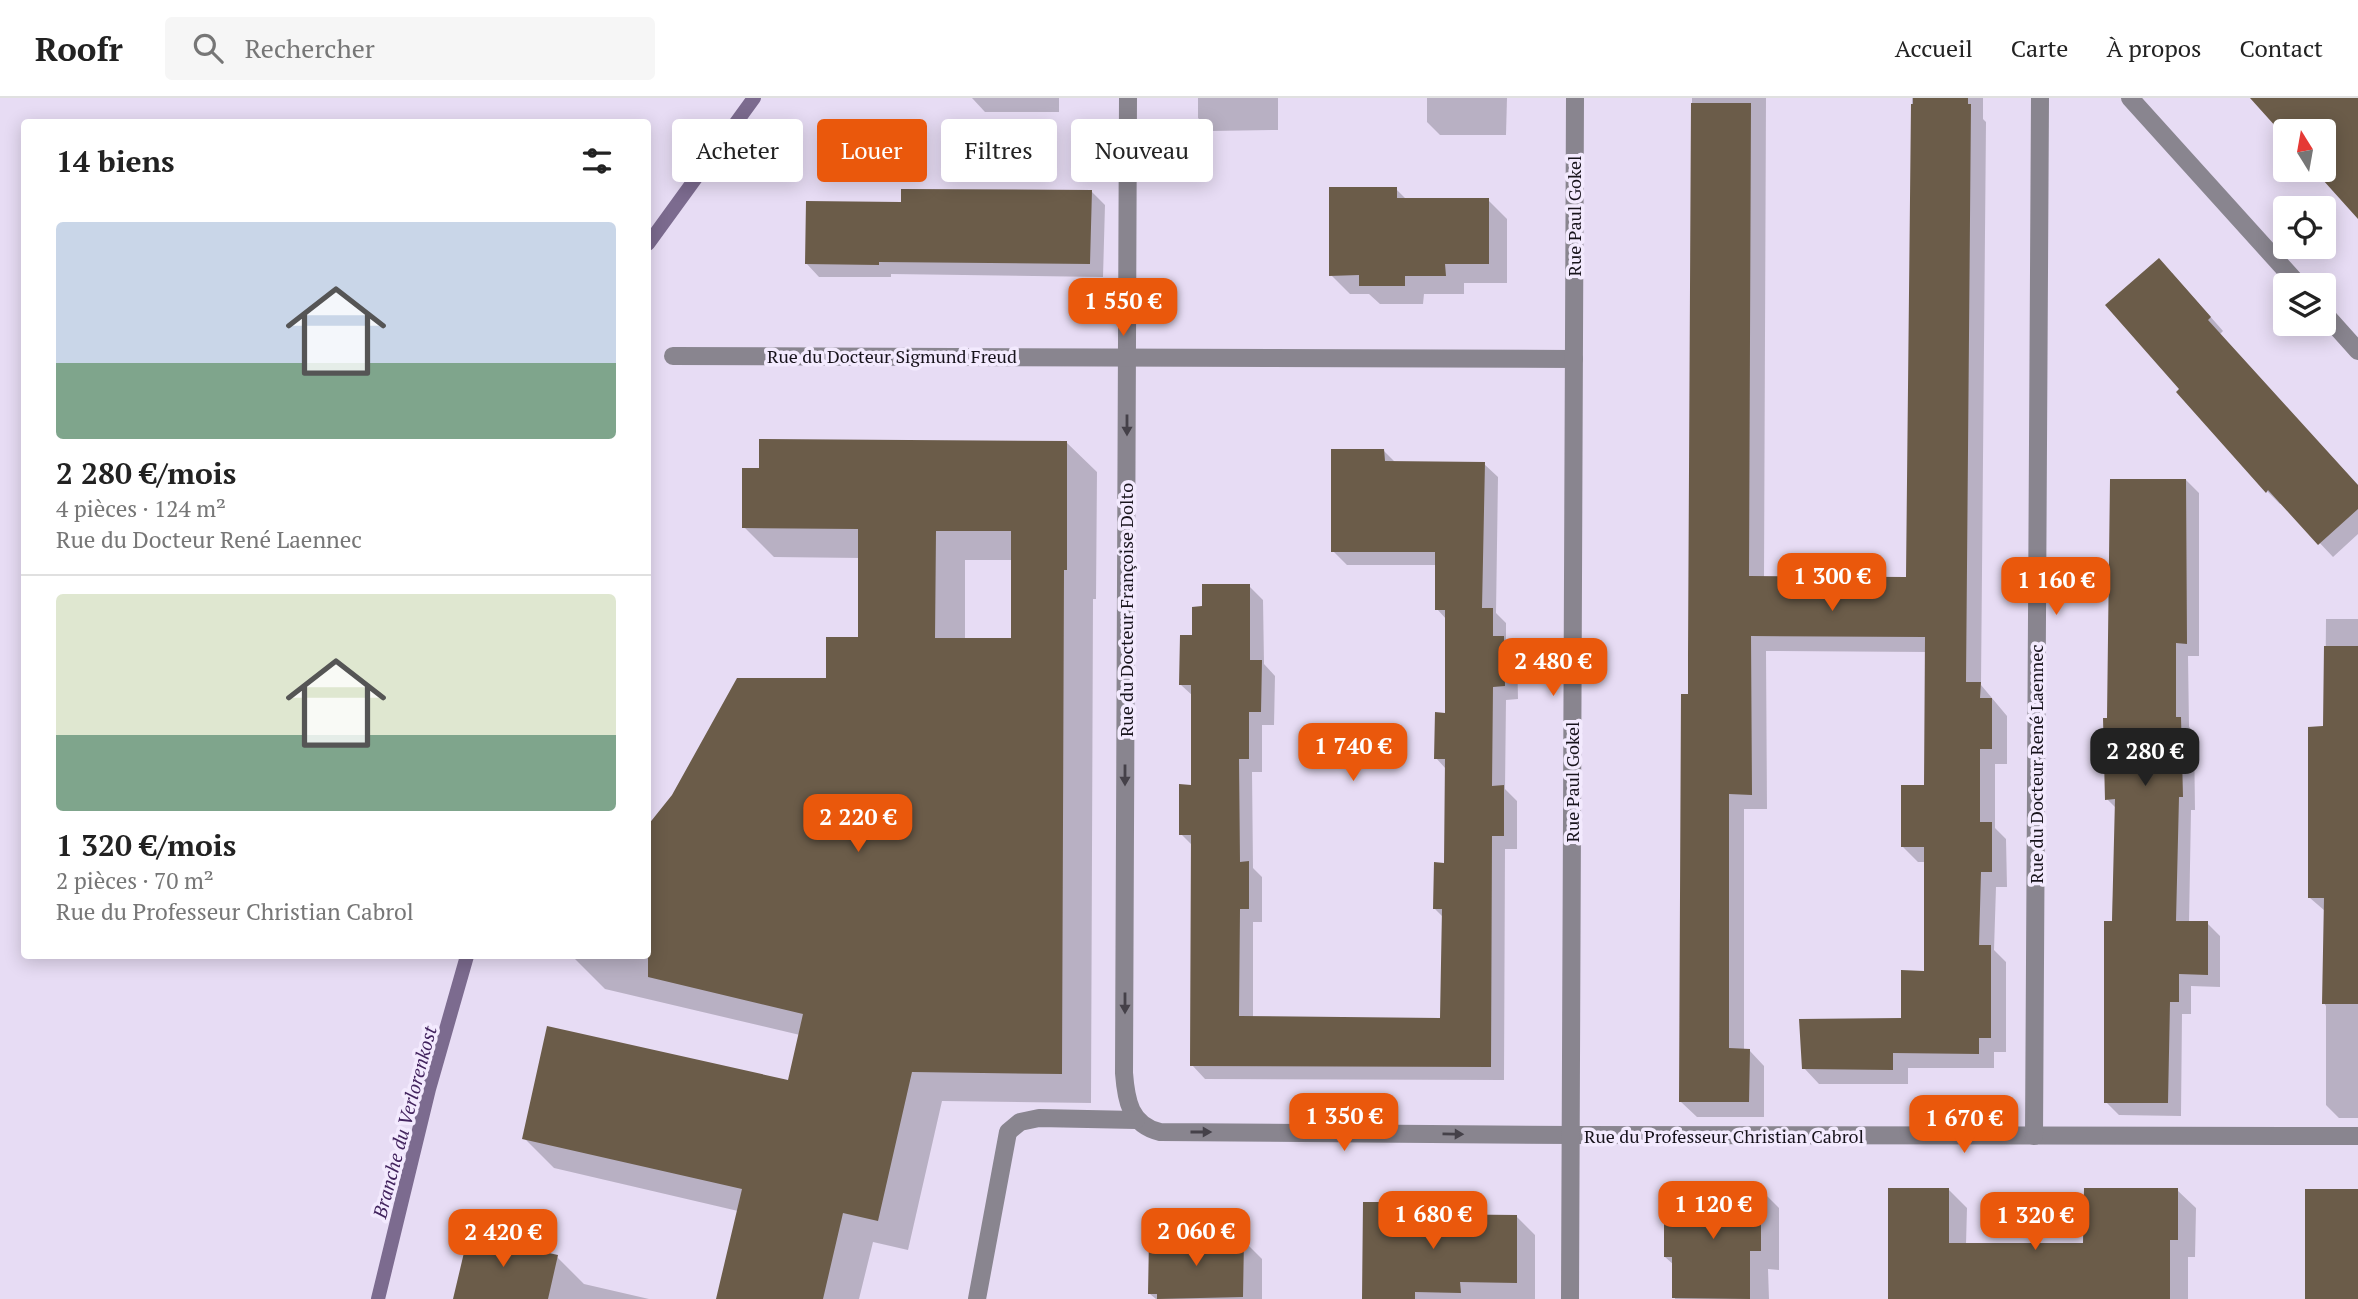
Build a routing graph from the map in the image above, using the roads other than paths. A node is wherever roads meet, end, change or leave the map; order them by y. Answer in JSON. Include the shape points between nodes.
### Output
{"nodes":[{"id":1,"x":1128,"y":98,"type":"edge"},
{"id":2,"x":1575,"y":98,"type":"edge"},
{"id":3,"x":2040,"y":98,"type":"edge"},
{"id":4,"x":2130,"y":98,"type":"edge"},
{"id":5,"x":2288,"y":273,"type":"edge"},
{"id":6,"x":2336,"y":326,"type":"edge"},
{"id":7,"x":2358,"y":351,"type":"edge"},
{"id":8,"x":673,"y":356,"type":"dead end"},
{"id":9,"x":1127,"y":357,"type":"junction"},
{"id":10,"x":1574,"y":359,"type":"junction"},
{"id":11,"x":1136,"y":1120,"type":"junction"},
{"id":12,"x":1571,"y":1135,"type":"junction"},
{"id":13,"x":2034,"y":1136,"type":"junction"},
{"id":14,"x":2358,"y":1136,"type":"edge"},
{"id":15,"x":977,"y":1299,"type":"edge"},
{"id":16,"x":1570,"y":1299,"type":"edge"}],
"edges":[{"from":1,"to":9,"type":"street","name":"Rue du Docteur Françoise Dolto"},
{"from":2,"to":10,"type":"street","name":"Rue Paul Gokel"},
{"from":3,"to":13,"type":"street","name":"Rue du Docteur René Laennec"},
{"from":4,"to":5,"type":"street"},
{"from":6,"to":7,"type":"street"},
{"from":8,"to":9,"type":"street","name":"Rue du Docteur Sigmund Freud"},
{"from":9,"to":10,"type":"street","name":"Rue du Docteur Sigmund Freud"},
{"from":9,"to":11,"type":"street","name":"Rue du Docteur Françoise Dolto","one_way":true,"via":[[1124,1073],[1127,1100]]},
{"from":10,"to":12,"type":"street","name":"Rue Paul Gokel"},
{"from":11,"to":12,"type":"street","name":"Rue du Professeur Christian Cabrol","one_way":true,"via":[[1160,1132]]},
{"from":11,"to":15,"type":"street","name":"Rue du Professeur Christian Cabrol","via":[[1039,1118],[1020,1122],[1008,1132]]},
{"from":12,"to":13,"type":"street","name":"Rue du Professeur Christian Cabrol"},
{"from":12,"to":16,"type":"street","name":"Rue Paul Gokel"},
{"from":13,"to":14,"type":"street","name":"Rue du Professeur Christian Cabrol"}]}
